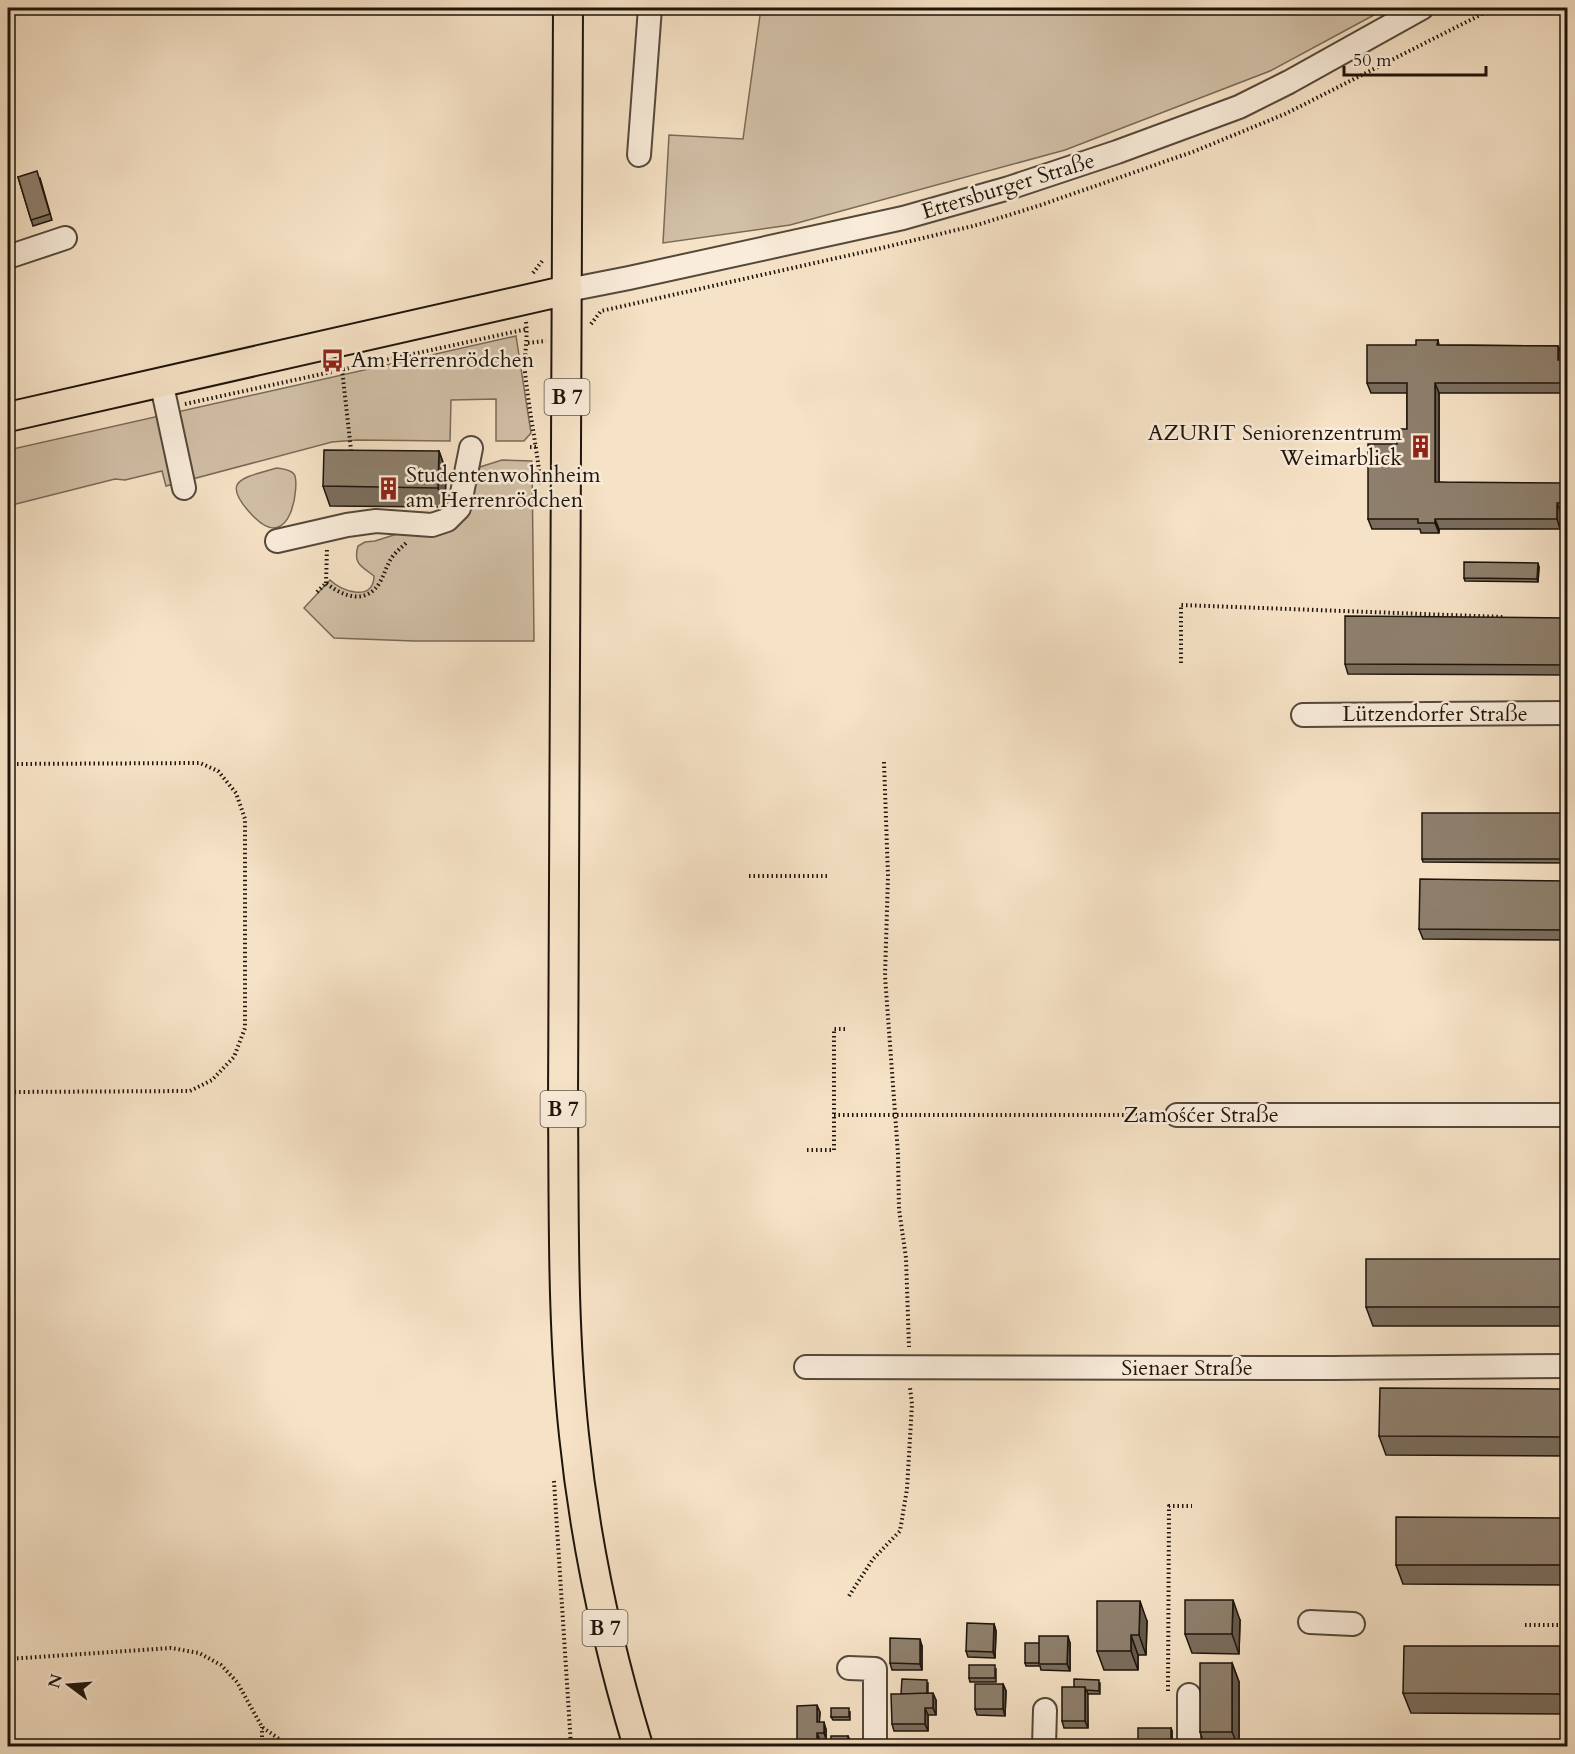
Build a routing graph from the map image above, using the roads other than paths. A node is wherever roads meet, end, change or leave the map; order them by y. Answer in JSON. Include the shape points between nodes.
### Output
{"nodes":[{"id":1,"x":568,"y":8,"type":"edge"},
{"id":2,"x":650,"y":8,"type":"edge"},
{"id":3,"x":1422,"y":8,"type":"edge"},
{"id":4,"x":639,"y":155,"type":"dead end"},
{"id":5,"x":65,"y":238,"type":"dead end"},
{"id":6,"x":8,"y":256,"type":"edge"},
{"id":7,"x":568,"y":290,"type":"junction"},
{"id":8,"x":164,"y":394,"type":"junction"},
{"id":9,"x":8,"y":417,"type":"edge"},
{"id":10,"x":471,"y":448,"type":"dead end"},
{"id":11,"x":184,"y":488,"type":"dead end"},
{"id":12,"x":277,"y":541,"type":"dead end"},
{"id":13,"x":1568,"y":713,"type":"edge"},
{"id":14,"x":1303,"y":715,"type":"dead end"},
{"id":15,"x":1177,"y":1115,"type":"road end"},
{"id":16,"x":1568,"y":1115,"type":"edge"},
{"id":17,"x":1568,"y":1366,"type":"edge"},
{"id":18,"x":806,"y":1367,"type":"dead end"},
{"id":19,"x":1310,"y":1622,"type":"dead end"},
{"id":20,"x":1353,"y":1623,"type":"dead end"},
{"id":21,"x":849,"y":1668,"type":"dead end"},
{"id":22,"x":1189,"y":1695,"type":"road end"},
{"id":23,"x":1045,"y":1710,"type":"dead end"},
{"id":24,"x":638,"y":1746,"type":"edge"},
{"id":25,"x":875,"y":1746,"type":"edge"},
{"id":26,"x":1044,"y":1746,"type":"edge"},
{"id":27,"x":1188,"y":1746,"type":"edge"}],
"edges":[{"from":1,"to":7,"type":"main road","number":"B 7"},
{"from":2,"to":4,"type":"street"},
{"from":3,"to":7,"type":"street","name":"Ettersburger Straße","via":[[1239,107],[1118,152],[903,218]]},
{"from":5,"to":6,"type":"street"},
{"from":7,"to":8,"type":"main road","via":[[330,345]]},
{"from":7,"to":24,"type":"main road","number":"B 7","via":[[564,1280],[573,1434],[592,1567]]},
{"from":8,"to":9,"type":"main road"},
{"from":8,"to":11,"type":"street"},
{"from":10,"to":12,"type":"street","via":[[459,508],[447,520],[432,525],[376,521]]},
{"from":13,"to":14,"type":"street","name":"Lützendorfer Straße"},
{"from":15,"to":16,"type":"street","name":"Zamośćer Straße"},
{"from":17,"to":18,"type":"street","name":"Sienaer Straße"},
{"from":19,"to":20,"type":"street"},
{"from":21,"to":25,"type":"street","via":[[875,1669]]},
{"from":22,"to":27,"type":"street"},
{"from":23,"to":26,"type":"street"}]}
